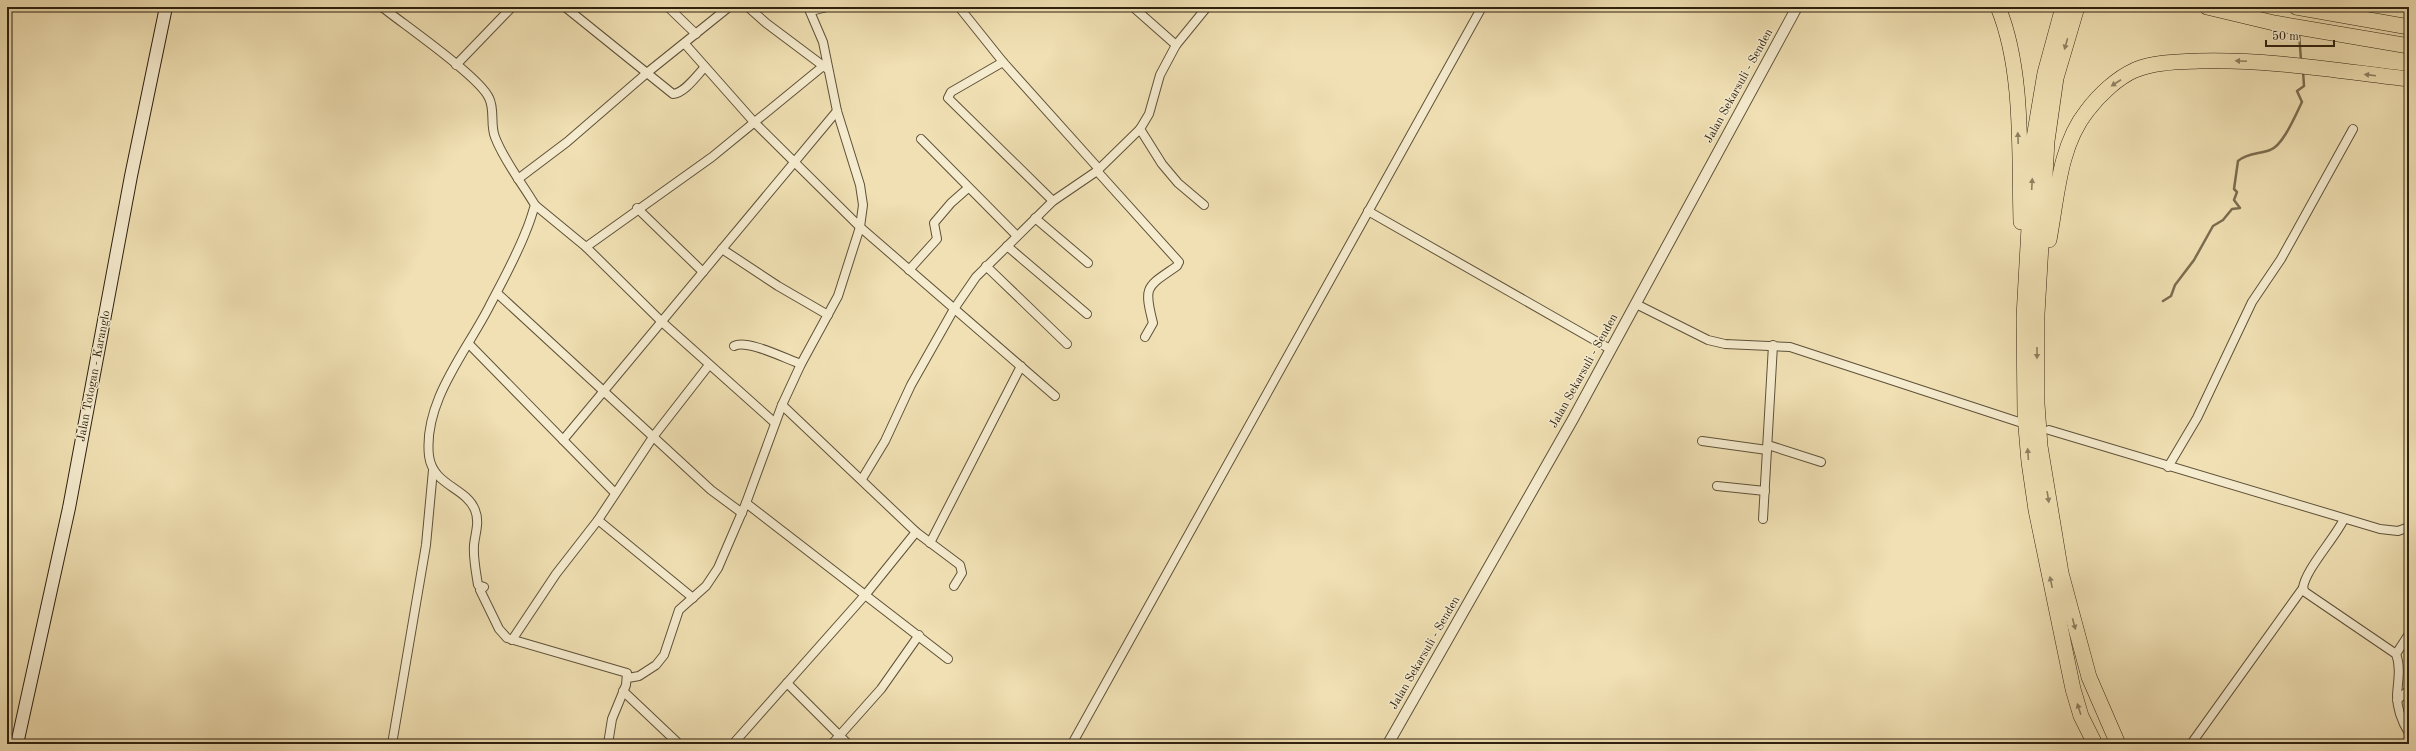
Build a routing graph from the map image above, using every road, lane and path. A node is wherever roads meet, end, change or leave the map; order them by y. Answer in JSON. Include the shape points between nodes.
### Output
{"nodes":[{"id":1,"x":166,"y":7,"type":"edge"},
{"id":2,"x":382,"y":7,"type":"edge"},
{"id":3,"x":512,"y":7,"type":"edge"},
{"id":4,"x":565,"y":7,"type":"edge"},
{"id":5,"x":668,"y":7,"type":"edge"},
{"id":6,"x":729,"y":7,"type":"edge"},
{"id":7,"x":748,"y":7,"type":"edge"},
{"id":8,"x":827,"y":7,"type":"edge"},
{"id":9,"x":958,"y":7,"type":"edge"},
{"id":10,"x":1133,"y":7,"type":"edge"},
{"id":11,"x":1207,"y":7,"type":"edge"},
{"id":12,"x":1482,"y":7,"type":"edge"},
{"id":13,"x":1797,"y":7,"type":"edge"},
{"id":14,"x":1998,"y":7,"type":"edge"},
{"id":15,"x":2063,"y":7,"type":"edge"},
{"id":16,"x":2077,"y":7,"type":"edge"},
{"id":17,"x":2207,"y":7,"type":"edge"},
{"id":18,"x":2296,"y":7,"type":"edge"},
{"id":19,"x":810,"y":9,"type":"edge"},
{"id":20,"x":2409,"y":28,"type":"edge"},
{"id":21,"x":696,"y":34,"type":"junction"},
{"id":22,"x":684,"y":44,"type":"junction"},
{"id":23,"x":1176,"y":45,"type":"junction"},
{"id":24,"x":2409,"y":46,"type":"edge"},
{"id":25,"x":1003,"y":62,"type":"junction"},
{"id":26,"x":456,"y":65,"type":"junction"},
{"id":27,"x":705,"y":67,"type":"junction"},
{"id":28,"x":825,"y":67,"type":"junction"},
{"id":29,"x":648,"y":72,"type":"junction"},
{"id":30,"x":2409,"y":79,"type":"edge"},
{"id":31,"x":837,"y":111,"type":"junction"},
{"id":32,"x":754,"y":122,"type":"junction"},
{"id":33,"x":1140,"y":129,"type":"junction"},
{"id":34,"x":2353,"y":129,"type":"dead end"},
{"id":35,"x":921,"y":139,"type":"dead end"},
{"id":36,"x":794,"y":161,"type":"junction"},
{"id":37,"x":1098,"y":170,"type":"junction"},
{"id":38,"x":518,"y":179,"type":"junction"},
{"id":39,"x":968,"y":188,"type":"junction"},
{"id":40,"x":1053,"y":201,"type":"junction"},
{"id":41,"x":1204,"y":204,"type":"dead end"},
{"id":42,"x":535,"y":205,"type":"junction"},
{"id":43,"x":638,"y":208,"type":"junction"},
{"id":44,"x":1368,"y":211,"type":"junction"},
{"id":45,"x":1035,"y":218,"type":"junction"},
{"id":46,"x":860,"y":227,"type":"junction"},
{"id":47,"x":1017,"y":236,"type":"junction"},
{"id":48,"x":1007,"y":246,"type":"junction"},
{"id":49,"x":586,"y":247,"type":"junction"},
{"id":50,"x":722,"y":249,"type":"junction"},
{"id":51,"x":1088,"y":263,"type":"dead end"},
{"id":52,"x":986,"y":266,"type":"junction"},
{"id":53,"x":909,"y":270,"type":"junction"},
{"id":54,"x":703,"y":272,"type":"junction"},
{"id":55,"x":497,"y":293,"type":"junction"},
{"id":56,"x":1636,"y":304,"type":"junction"},
{"id":57,"x":954,"y":308,"type":"junction"},
{"id":58,"x":1087,"y":314,"type":"dead end"},
{"id":59,"x":828,"y":315,"type":"junction"},
{"id":60,"x":2030,"y":315,"type":"junction"},
{"id":61,"x":662,"y":322,"type":"junction"},
{"id":62,"x":1146,"y":337,"type":"dead end"},
{"id":63,"x":469,"y":344,"type":"junction"},
{"id":64,"x":1068,"y":344,"type":"dead end"},
{"id":65,"x":1773,"y":345,"type":"junction"},
{"id":66,"x":734,"y":346,"type":"dead end"},
{"id":67,"x":1610,"y":349,"type":"junction"},
{"id":68,"x":801,"y":364,"type":"junction"},
{"id":69,"x":709,"y":365,"type":"junction"},
{"id":70,"x":1021,"y":366,"type":"junction"},
{"id":71,"x":604,"y":392,"type":"junction"},
{"id":72,"x":1055,"y":396,"type":"dead end"},
{"id":73,"x":782,"y":405,"type":"junction"},
{"id":74,"x":2019,"y":422,"type":"dead end"},
{"id":75,"x":775,"y":423,"type":"junction"},
{"id":76,"x":2049,"y":430,"type":"dead end"},
{"id":77,"x":653,"y":437,"type":"junction"},
{"id":78,"x":564,"y":440,"type":"junction"},
{"id":79,"x":1702,"y":441,"type":"dead end"},
{"id":80,"x":1768,"y":447,"type":"junction"},
{"id":81,"x":1821,"y":462,"type":"dead end"},
{"id":82,"x":2168,"y":467,"type":"junction"},
{"id":83,"x":433,"y":470,"type":"junction"},
{"id":84,"x":862,"y":479,"type":"junction"},
{"id":85,"x":1718,"y":486,"type":"dead end"},
{"id":86,"x":1765,"y":492,"type":"junction"},
{"id":87,"x":615,"y":493,"type":"junction"},
{"id":88,"x":746,"y":503,"type":"junction"},
{"id":89,"x":742,"y":513,"type":"junction"},
{"id":90,"x":1763,"y":519,"type":"dead end"},
{"id":91,"x":2344,"y":519,"type":"junction"},
{"id":92,"x":598,"y":520,"type":"junction"},
{"id":93,"x":2409,"y":527,"type":"edge"},
{"id":94,"x":916,"y":532,"type":"junction"},
{"id":95,"x":930,"y":543,"type":"junction"},
{"id":96,"x":954,"y":586,"type":"dead end"},
{"id":97,"x":2303,"y":588,"type":"junction"},
{"id":98,"x":866,"y":594,"type":"junction"},
{"id":99,"x":693,"y":598,"type":"junction"},
{"id":100,"x":2409,"y":634,"type":"edge"},
{"id":101,"x":919,"y":635,"type":"junction"},
{"id":102,"x":512,"y":640,"type":"junction"},
{"id":103,"x":2396,"y":654,"type":"junction"},
{"id":104,"x":948,"y":658,"type":"dead end"},
{"id":105,"x":628,"y":678,"type":"junction"},
{"id":106,"x":787,"y":683,"type":"junction"},
{"id":107,"x":2409,"y":690,"type":"edge"},
{"id":108,"x":623,"y":691,"type":"junction"},
{"id":109,"x":2397,"y":700,"type":"junction"},
{"id":110,"x":2409,"y":734,"type":"edge"},
{"id":111,"x":840,"y":735,"type":"junction"},
{"id":112,"x":17,"y":744,"type":"edge"},
{"id":113,"x":392,"y":744,"type":"edge"},
{"id":114,"x":608,"y":744,"type":"edge"},
{"id":115,"x":679,"y":744,"type":"edge"},
{"id":116,"x":733,"y":744,"type":"edge"},
{"id":117,"x":832,"y":744,"type":"edge"},
{"id":118,"x":848,"y":744,"type":"edge"},
{"id":119,"x":1072,"y":744,"type":"edge"},
{"id":120,"x":1388,"y":744,"type":"edge"},
{"id":121,"x":2095,"y":744,"type":"edge"},
{"id":122,"x":2118,"y":744,"type":"edge"},
{"id":123,"x":2191,"y":744,"type":"edge"}],
"edges":[{"from":1,"to":112,"type":"main road","name":"Jalan Totogan - Karanglo","via":[[131,176],[69,508]]},
{"from":2,"to":26,"type":"street"},
{"from":3,"to":26,"type":"street"},
{"from":4,"to":29,"type":"street","via":[[609,45]]},
{"from":5,"to":21,"type":"street"},
{"from":6,"to":21,"type":"street"},
{"from":7,"to":28,"type":"street"},
{"from":8,"to":19,"type":"street"},
{"from":9,"to":25,"type":"street"},
{"from":10,"to":23,"type":"street"},
{"from":11,"to":23,"type":"street"},
{"from":12,"to":44,"type":"street"},
{"from":13,"to":56,"type":"street","name":"Jalan Sekarsuli - Senden","via":[[1675,227]]},
{"from":60,"to":14,"type":"highway","one_way":true,"via":[[2013,58],[2007,28]]},
{"from":60,"to":15,"type":"highway","one_way":true,"via":[[2034,138],[2044,73]]},
{"from":16,"to":60,"type":"highway","one_way":true,"via":[[2056,78],[2047,141]]},
{"from":17,"to":24,"type":"highway","via":[[2274,24]]},
{"from":18,"to":20,"type":"highway"},
{"from":19,"to":28,"type":"street","via":[[823,42]]},
{"from":21,"to":22,"type":"street"},
{"from":22,"to":27,"type":"street"},
{"from":22,"to":29,"type":"street"},
{"from":23,"to":33,"type":"street","via":[[1160,76],[1149,114]]},
{"from":25,"to":37,"type":"street"},
{"from":25,"to":40,"type":"street","via":[[951,92],[948,98]]},
{"from":26,"to":38,"type":"street","via":[[490,98],[494,136]]},
{"from":27,"to":29,"type":"street","via":[[676,94]]},
{"from":27,"to":32,"type":"street"},
{"from":28,"to":31,"type":"street"},
{"from":28,"to":32,"type":"street"},
{"from":29,"to":38,"type":"street"},
{"from":30,"to":60,"type":"highway","one_way":true,"via":[[2224,60],[2164,62],[2135,70],[2110,87],[2086,111],[2072,137],[2062,165]]},
{"from":31,"to":36,"type":"street"},
{"from":31,"to":46,"type":"street","via":[[862,194]]},
{"from":32,"to":36,"type":"street"},
{"from":32,"to":43,"type":"street","via":[[712,157]]},
{"from":33,"to":37,"type":"street"},
{"from":33,"to":41,"type":"street","via":[[1174,179]]},
{"from":34,"to":82,"type":"street","via":[[2281,259],[2252,302],[2198,418]]},
{"from":35,"to":39,"type":"street"},
{"from":36,"to":46,"type":"street"},
{"from":36,"to":50,"type":"street"},
{"from":37,"to":40,"type":"street"},
{"from":37,"to":62,"type":"street","via":[[1178,262],[1177,266],[1158,277],[1151,285],[1147,304],[1153,323]]},
{"from":38,"to":42,"type":"street"},
{"from":39,"to":47,"type":"street"},
{"from":39,"to":53,"type":"street","via":[[951,202],[934,223],[937,239]]},
{"from":40,"to":45,"type":"street"},
{"from":42,"to":49,"type":"street"},
{"from":42,"to":55,"type":"street","via":[[526,231]]},
{"from":43,"to":49,"type":"street"},
{"from":43,"to":54,"type":"street"},
{"from":44,"to":67,"type":"street"},
{"from":44,"to":119,"type":"street"},
{"from":45,"to":47,"type":"street"},
{"from":45,"to":51,"type":"street"},
{"from":46,"to":53,"type":"street"},
{"from":46,"to":59,"type":"street","via":[[838,296]]},
{"from":47,"to":48,"type":"street"},
{"from":48,"to":52,"type":"street"},
{"from":48,"to":58,"type":"street"},
{"from":49,"to":61,"type":"street"},
{"from":50,"to":54,"type":"street"},
{"from":50,"to":59,"type":"street"},
{"from":52,"to":57,"type":"street"},
{"from":52,"to":64,"type":"street"},
{"from":53,"to":57,"type":"street"},
{"from":54,"to":61,"type":"street"},
{"from":55,"to":63,"type":"street"},
{"from":55,"to":71,"type":"street"},
{"from":56,"to":65,"type":"street","via":[[1708,340],[1725,344]]},
{"from":56,"to":67,"type":"street","name":"Jalan Sekarsuli - Senden"},
{"from":57,"to":70,"type":"street"},
{"from":57,"to":84,"type":"street","via":[[911,385],[885,441]]},
{"from":59,"to":68,"type":"street"},
{"from":121,"to":60,"type":"highway","one_way":true,"via":[[2073,689],[2036,510],[2025,415]]},
{"from":60,"to":122,"type":"highway","one_way":true,"via":[[2040,446],[2060,573],[2089,677]]},
{"from":61,"to":69,"type":"street"},
{"from":61,"to":71,"type":"street"},
{"from":63,"to":78,"type":"street"},
{"from":63,"to":83,"type":"street","via":[[433,417],[429,448]]},
{"from":65,"to":74,"type":"street","via":[[1790,347],[1846,364]]},
{"from":65,"to":80,"type":"street"},
{"from":66,"to":68,"type":"street","via":[[739,343],[751,345]]},
{"from":67,"to":120,"type":"street","name":"Jalan Sekarsuli - Senden"},
{"from":68,"to":73,"type":"street"},
{"from":69,"to":75,"type":"street"},
{"from":69,"to":77,"type":"street"},
{"from":70,"to":72,"type":"street"},
{"from":70,"to":95,"type":"street"},
{"from":71,"to":77,"type":"street"},
{"from":71,"to":78,"type":"street"},
{"from":73,"to":75,"type":"street"},
{"from":73,"to":84,"type":"street"},
{"from":75,"to":88,"type":"street"},
{"from":76,"to":82,"type":"street"},
{"from":77,"to":87,"type":"street"},
{"from":77,"to":89,"type":"street","via":[[711,490]]},
{"from":78,"to":87,"type":"street"},
{"from":79,"to":80,"type":"street"},
{"from":80,"to":81,"type":"street"},
{"from":80,"to":86,"type":"street"},
{"from":82,"to":91,"type":"street"},
{"from":83,"to":102,"type":"street","via":[[470,502],[476,511],[478,528],[474,546],[478,585],[484,587],[480,590],[499,629]]},
{"from":83,"to":113,"type":"street","via":[[425,553]]},
{"from":84,"to":94,"type":"street"},
{"from":85,"to":86,"type":"street"},
{"from":86,"to":90,"type":"street"},
{"from":87,"to":92,"type":"street"},
{"from":88,"to":89,"type":"street"},
{"from":88,"to":98,"type":"street"},
{"from":89,"to":99,"type":"street","via":[[718,568],[706,586]]},
{"from":91,"to":93,"type":"street","via":[[2390,531],[2403,531]]},
{"from":91,"to":97,"type":"street","via":[[2307,575]]},
{"from":92,"to":99,"type":"street"},
{"from":92,"to":102,"type":"street","via":[[556,574]]},
{"from":94,"to":95,"type":"street"},
{"from":94,"to":98,"type":"street"},
{"from":95,"to":96,"type":"street","via":[[960,565],[962,573]]},
{"from":97,"to":103,"type":"street","via":[[2305,592]]},
{"from":97,"to":123,"type":"street"},
{"from":98,"to":101,"type":"street"},
{"from":98,"to":106,"type":"street"},
{"from":99,"to":105,"type":"street","via":[[677,614],[664,655],[656,665],[639,676]]},
{"from":100,"to":103,"type":"street"},
{"from":101,"to":104,"type":"street"},
{"from":101,"to":111,"type":"street","via":[[881,689]]},
{"from":102,"to":105,"type":"street","via":[[622,671],[627,673]]},
{"from":103,"to":109,"type":"street","via":[[2399,670]]},
{"from":105,"to":108,"type":"street"},
{"from":106,"to":111,"type":"street"},
{"from":106,"to":116,"type":"street"},
{"from":107,"to":109,"type":"street"},
{"from":108,"to":114,"type":"street","via":[[612,719]]},
{"from":108,"to":115,"type":"street"},
{"from":109,"to":110,"type":"street"},
{"from":111,"to":117,"type":"street"},
{"from":111,"to":118,"type":"street"}]}
